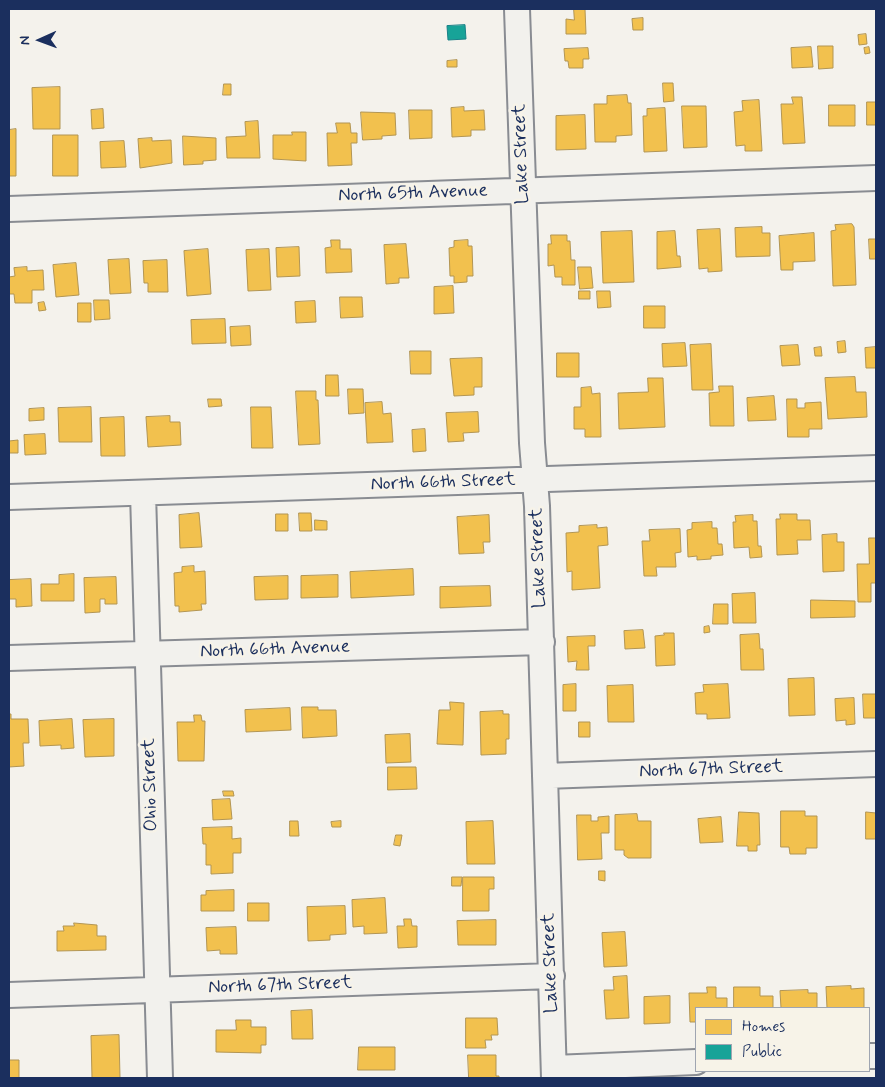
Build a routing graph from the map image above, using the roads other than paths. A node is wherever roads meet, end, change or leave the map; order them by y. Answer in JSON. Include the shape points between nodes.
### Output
{"nodes":[{"id":1,"x":517,"y":9,"type":"edge"},
{"id":2,"x":876,"y":178,"type":"edge"},
{"id":3,"x":523,"y":190,"type":"junction"},
{"id":4,"x":9,"y":209,"type":"edge"},
{"id":5,"x":876,"y":468,"type":"edge"},
{"id":6,"x":535,"y":480,"type":"junction"},
{"id":7,"x":143,"y":493,"type":"junction"},
{"id":8,"x":9,"y":497,"type":"edge"},
{"id":9,"x":542,"y":642,"type":"junction"},
{"id":10,"x":148,"y":654,"type":"junction"},
{"id":11,"x":9,"y":658,"type":"edge"},
{"id":12,"x":876,"y":764,"type":"edge"},
{"id":13,"x":545,"y":776,"type":"junction"},
{"id":14,"x":552,"y":976,"type":"junction"},
{"id":15,"x":157,"y":990,"type":"junction"},
{"id":16,"x":9,"y":995,"type":"edge"},
{"id":17,"x":695,"y":1062,"type":"edge"},
{"id":18,"x":554,"y":1073,"type":"edge"},
{"id":19,"x":160,"y":1078,"type":"edge"}],
"edges":[{"from":1,"to":3,"type":"street","name":"Lake Street"},
{"from":2,"to":3,"type":"street","name":"North 65th Avenue"},
{"from":3,"to":4,"type":"street","name":"North 65th Avenue"},
{"from":3,"to":6,"type":"street","name":"Lake Street"},
{"from":5,"to":6,"type":"street","name":"North 66th Street"},
{"from":6,"to":7,"type":"street","name":"North 66th Street"},
{"from":6,"to":9,"type":"street","name":"Lake Street"},
{"from":7,"to":8,"type":"street","name":"North 66th Street"},
{"from":7,"to":10,"type":"street","name":"Ohio Street"},
{"from":9,"to":10,"type":"street","name":"North 66th Avenue"},
{"from":9,"to":13,"type":"street","name":"Lake Street"},
{"from":10,"to":11,"type":"street","name":"North 66th Avenue"},
{"from":10,"to":15,"type":"street","name":"Ohio Street"},
{"from":12,"to":13,"type":"street","name":"North 67th Street"},
{"from":13,"to":14,"type":"street","name":"Lake Street"},
{"from":14,"to":15,"type":"street","name":"North 67th Street"},
{"from":14,"to":18,"type":"street","name":"Lake Street"},
{"from":15,"to":16,"type":"street","name":"North 67th Street"},
{"from":15,"to":19,"type":"street","name":"Ohio Street"},
{"from":17,"to":18,"type":"street"}]}
